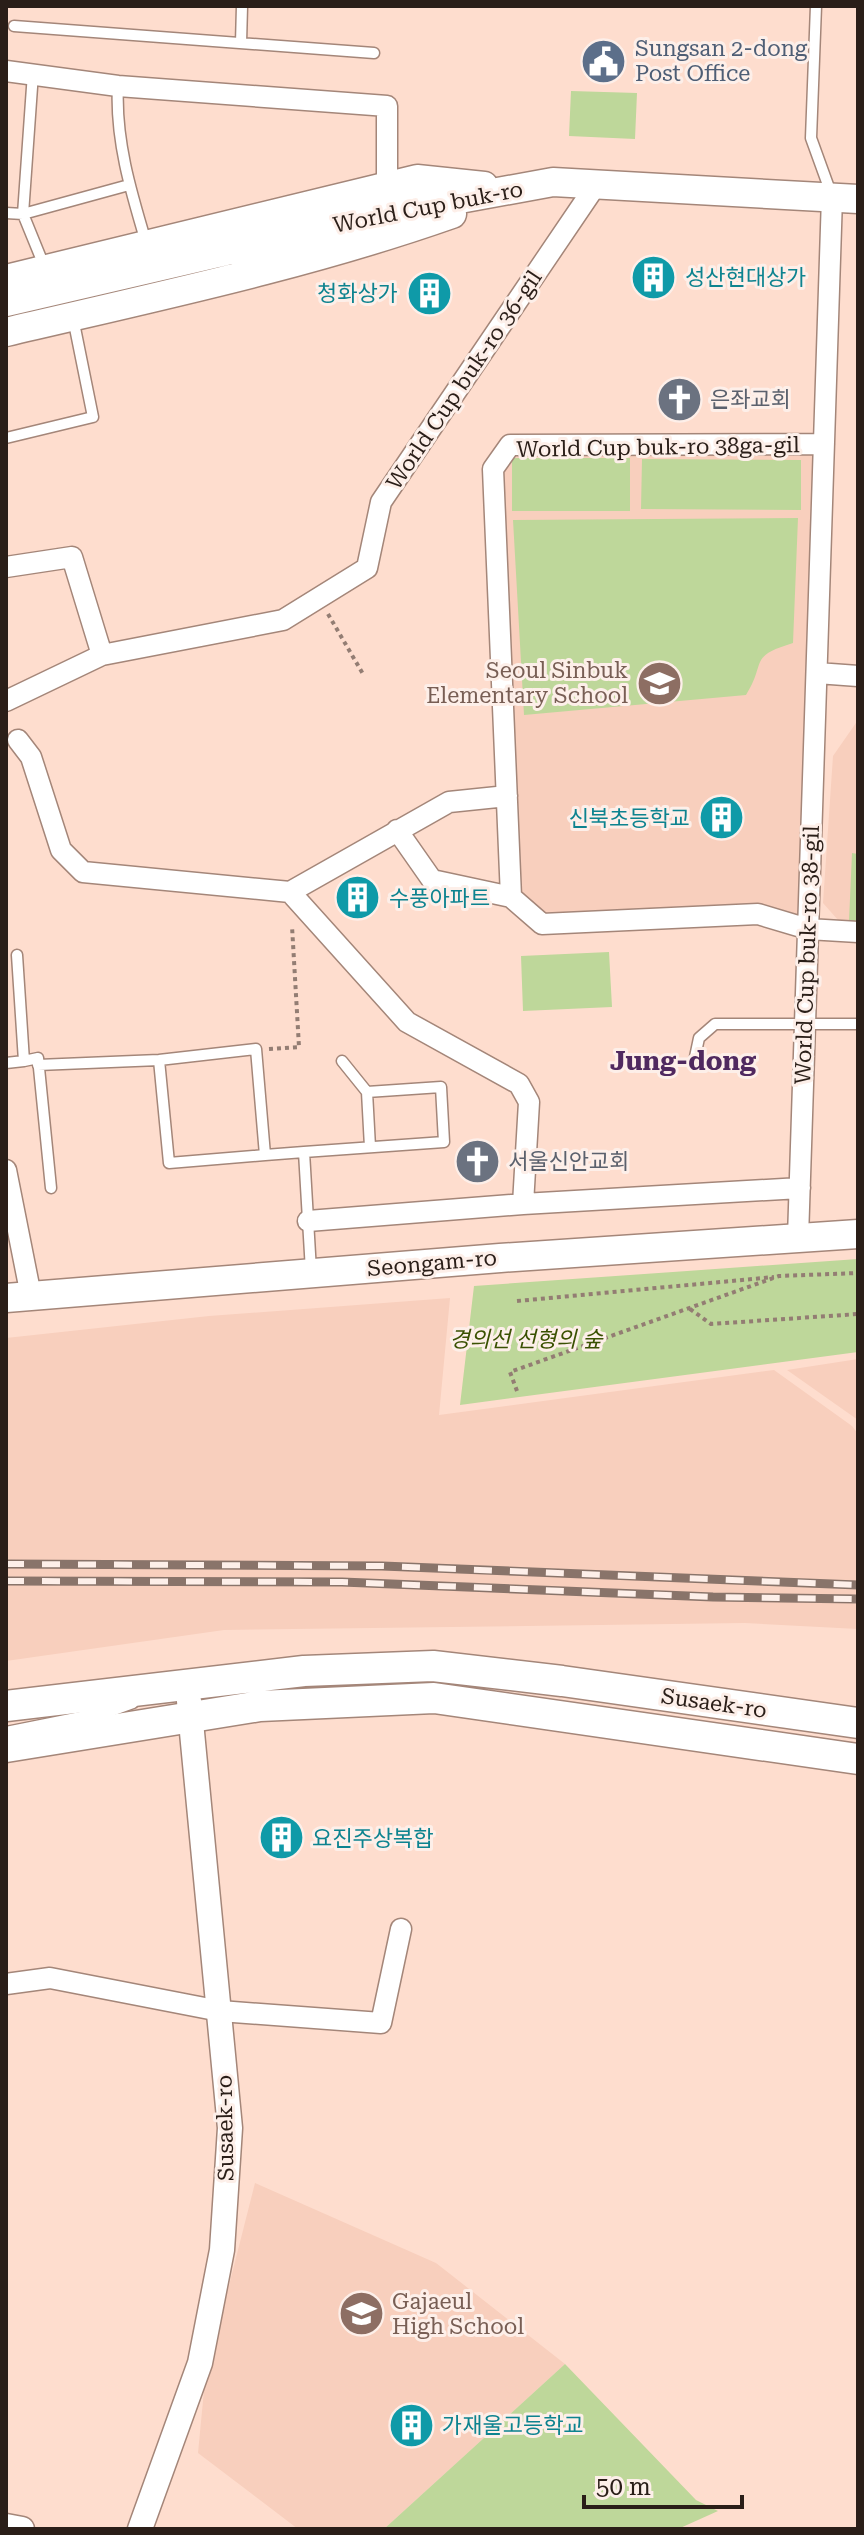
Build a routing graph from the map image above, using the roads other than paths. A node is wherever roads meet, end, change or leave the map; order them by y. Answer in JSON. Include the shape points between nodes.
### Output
{"nodes":[{"id":1,"x":242,"y":6,"type":"edge"},
{"id":2,"x":816,"y":6,"type":"edge"},
{"id":3,"x":14,"y":26,"type":"dead end"},
{"id":4,"x":241,"y":43,"type":"junction"},
{"id":5,"x":374,"y":53,"type":"dead end"},
{"id":6,"x":6,"y":71,"type":"edge"},
{"id":7,"x":33,"y":73,"type":"junction"},
{"id":8,"x":118,"y":86,"type":"junction"},
{"id":9,"x":129,"y":185,"type":"junction"},
{"id":10,"x":596,"y":185,"type":"junction"},
{"id":11,"x":387,"y":186,"type":"junction"},
{"id":12,"x":520,"y":189,"type":"junction"},
{"id":13,"x":845,"y":198,"type":"edge"},
{"id":14,"x":6,"y":213,"type":"edge"},
{"id":15,"x":23,"y":214,"type":"junction"},
{"id":16,"x":147,"y":244,"type":"junction"},
{"id":17,"x":46,"y":270,"type":"junction"},
{"id":18,"x":6,"y":279,"type":"edge"},
{"id":19,"x":6,"y":302,"type":"edge"},
{"id":20,"x":73,"y":316,"type":"junction"},
{"id":21,"x":6,"y":332,"type":"edge"},
{"id":22,"x":6,"y":438,"type":"edge"},
{"id":23,"x":824,"y":444,"type":"junction"},
{"id":24,"x":6,"y":567,"type":"edge"},
{"id":25,"x":102,"y":655,"type":"junction"},
{"id":26,"x":817,"y":673,"type":"junction"},
{"id":27,"x":858,"y":676,"type":"edge"},
{"id":28,"x":6,"y":701,"type":"edge"},
{"id":29,"x":18,"y":740,"type":"dead end"},
{"id":30,"x":507,"y":796,"type":"junction"},
{"id":31,"x":397,"y":830,"type":"junction"},
{"id":32,"x":290,"y":892,"type":"junction"},
{"id":33,"x":511,"y":897,"type":"junction"},
{"id":34,"x":808,"y":929,"type":"junction"},
{"id":35,"x":858,"y":932,"type":"edge"},
{"id":36,"x":17,"y":955,"type":"dead end"},
{"id":37,"x":805,"y":1024,"type":"junction"},
{"id":38,"x":858,"y":1024,"type":"edge"},
{"id":39,"x":695,"y":1057,"type":"dead end"},
{"id":40,"x":159,"y":1060,"type":"junction"},
{"id":41,"x":24,"y":1061,"type":"junction"},
{"id":42,"x":342,"y":1061,"type":"dead end"},
{"id":43,"x":6,"y":1063,"type":"edge"},
{"id":44,"x":38,"y":1065,"type":"junction"},
{"id":45,"x":367,"y":1092,"type":"junction"},
{"id":46,"x":370,"y":1147,"type":"junction"},
{"id":47,"x":304,"y":1152,"type":"junction"},
{"id":48,"x":265,"y":1155,"type":"junction"},
{"id":49,"x":6,"y":1170,"type":"edge"},
{"id":50,"x":51,"y":1188,"type":"dead end"},
{"id":51,"x":800,"y":1188,"type":"junction"},
{"id":52,"x":523,"y":1204,"type":"junction"},
{"id":53,"x":308,"y":1221,"type":"junction"},
{"id":54,"x":858,"y":1234,"type":"edge"},
{"id":55,"x":798,"y":1238,"type":"junction"},
{"id":56,"x":311,"y":1273,"type":"junction"},
{"id":57,"x":19,"y":1297,"type":"edge"},
{"id":58,"x":187,"y":1682,"type":"junction"},
{"id":59,"x":6,"y":1706,"type":"edge"},
{"id":60,"x":191,"y":1716,"type":"junction"},
{"id":61,"x":858,"y":1723,"type":"edge"},
{"id":62,"x":6,"y":1732,"type":"edge"},
{"id":63,"x":6,"y":1747,"type":"edge"},
{"id":64,"x":858,"y":1759,"type":"edge"},
{"id":65,"x":401,"y":1929,"type":"dead end"},
{"id":66,"x":6,"y":1984,"type":"edge"},
{"id":67,"x":220,"y":2011,"type":"junction"},
{"id":68,"x":6,"y":2526,"type":"edge"},
{"id":69,"x":22,"y":2529,"type":"edge"},
{"id":70,"x":140,"y":2529,"type":"edge"}],
"edges":[{"from":1,"to":4,"type":"lane"},
{"from":2,"to":13,"type":"lane","via":[[811,138]]},
{"from":3,"to":4,"type":"lane"},
{"from":4,"to":5,"type":"lane"},
{"from":6,"to":7,"type":"street","name":"World Cup buk-ro"},
{"from":7,"to":8,"type":"street","name":"World Cup buk-ro"},
{"from":7,"to":15,"type":"lane"},
{"from":8,"to":9,"type":"lane","via":[[116,111]]},
{"from":8,"to":11,"type":"street","name":"World Cup buk-ro","via":[[387,106]]},
{"from":9,"to":15,"type":"lane"},
{"from":9,"to":16,"type":"lane"},
{"from":10,"to":12,"type":"main road","name":"World Cup buk-ro","via":[[553,182]]},
{"from":10,"to":13,"type":"main road","name":"World Cup buk-ro"},
{"from":10,"to":25,"type":"street","name":"World Cup buk-ro 36-gil","via":[[381,502],[367,568],[283,620]]},
{"from":11,"to":12,"type":"main road","via":[[417,179]]},
{"from":11,"to":16,"type":"main road"},
{"from":12,"to":19,"type":"main road","name":"World Cup buk-ro","via":[[416,207]]},
{"from":12,"to":20,"type":"main road","via":[[400,232]]},
{"from":13,"to":23,"type":"street","name":"World Cup buk-ro 38-gil"},
{"from":14,"to":15,"type":"lane"},
{"from":15,"to":17,"type":"lane"},
{"from":16,"to":17,"type":"main road"},
{"from":17,"to":18,"type":"main road"},
{"from":20,"to":21,"type":"main road"},
{"from":20,"to":22,"type":"lane","via":[[93,417]]},
{"from":23,"to":26,"type":"street","name":"World Cup buk-ro 38-gil"},
{"from":23,"to":30,"type":"street","name":"World Cup buk-ro 38ga-gil","via":[[510,445],[493,469]]},
{"from":24,"to":25,"type":"street","via":[[72,557]]},
{"from":25,"to":28,"type":"street","name":"World Cup buk-ro 36-gil"},
{"from":26,"to":27,"type":"street"},
{"from":26,"to":34,"type":"street","name":"World Cup buk-ro 38-gil"},
{"from":29,"to":32,"type":"street","via":[[31,757],[61,850],[83,872]]},
{"from":30,"to":31,"type":"street","via":[[449,802]]},
{"from":30,"to":33,"type":"street","name":"World Cup buk-ro 38ga-gil"},
{"from":31,"to":32,"type":"street"},
{"from":31,"to":33,"type":"street","via":[[432,880]]},
{"from":32,"to":52,"type":"street","via":[[407,1022],[519,1084],[529,1102]]},
{"from":33,"to":34,"type":"street","via":[[542,924],[758,914]]},
{"from":34,"to":35,"type":"street"},
{"from":34,"to":37,"type":"street","name":"World Cup buk-ro 38-gil"},
{"from":36,"to":41,"type":"lane"},
{"from":37,"to":38,"type":"lane"},
{"from":37,"to":39,"type":"lane","via":[[715,1024],[699,1038]]},
{"from":37,"to":51,"type":"street","name":"World Cup buk-ro 38-gil"},
{"from":40,"to":44,"type":"lane"},
{"from":40,"to":48,"type":"lane","via":[[169,1163]]},
{"from":40,"to":48,"type":"lane","via":[[256,1049]]},
{"from":41,"to":43,"type":"lane"},
{"from":41,"to":44,"type":"lane","via":[[38,1058]]},
{"from":42,"to":45,"type":"lane"},
{"from":44,"to":50,"type":"lane"},
{"from":45,"to":46,"type":"lane"},
{"from":45,"to":46,"type":"lane","via":[[441,1087],[444,1142]]},
{"from":46,"to":47,"type":"lane"},
{"from":47,"to":48,"type":"lane"},
{"from":47,"to":53,"type":"lane"},
{"from":49,"to":57,"type":"street"},
{"from":51,"to":52,"type":"street"},
{"from":51,"to":55,"type":"street","name":"World Cup buk-ro 38-gil"},
{"from":52,"to":53,"type":"street"},
{"from":53,"to":56,"type":"lane"},
{"from":54,"to":55,"type":"main road","name":"Seongam-ro"},
{"from":55,"to":56,"type":"main road","name":"Seongam-ro"},
{"from":56,"to":57,"type":"main road","name":"Seongam-ro"},
{"from":58,"to":59,"type":"main road","name":"Susaek-ro"},
{"from":58,"to":60,"type":"street","name":"Susaek-ro"},
{"from":58,"to":61,"type":"main road","name":"Susaek-ro","via":[[433,1666]]},
{"from":58,"to":62,"type":"lane","via":[[111,1711]]},
{"from":60,"to":63,"type":"main road","name":"Susaek-ro"},
{"from":60,"to":64,"type":"main road","name":"Susaek-ro","via":[[260,1706],[434,1698]]},
{"from":60,"to":67,"type":"street","name":"Susaek-ro"},
{"from":65,"to":67,"type":"street","via":[[381,2023]]},
{"from":66,"to":67,"type":"street","via":[[50,1978]]},
{"from":67,"to":70,"type":"street","name":"Susaek-ro","via":[[230,2128],[222,2250],[200,2363]]},
{"from":68,"to":69,"type":"street"}]}
